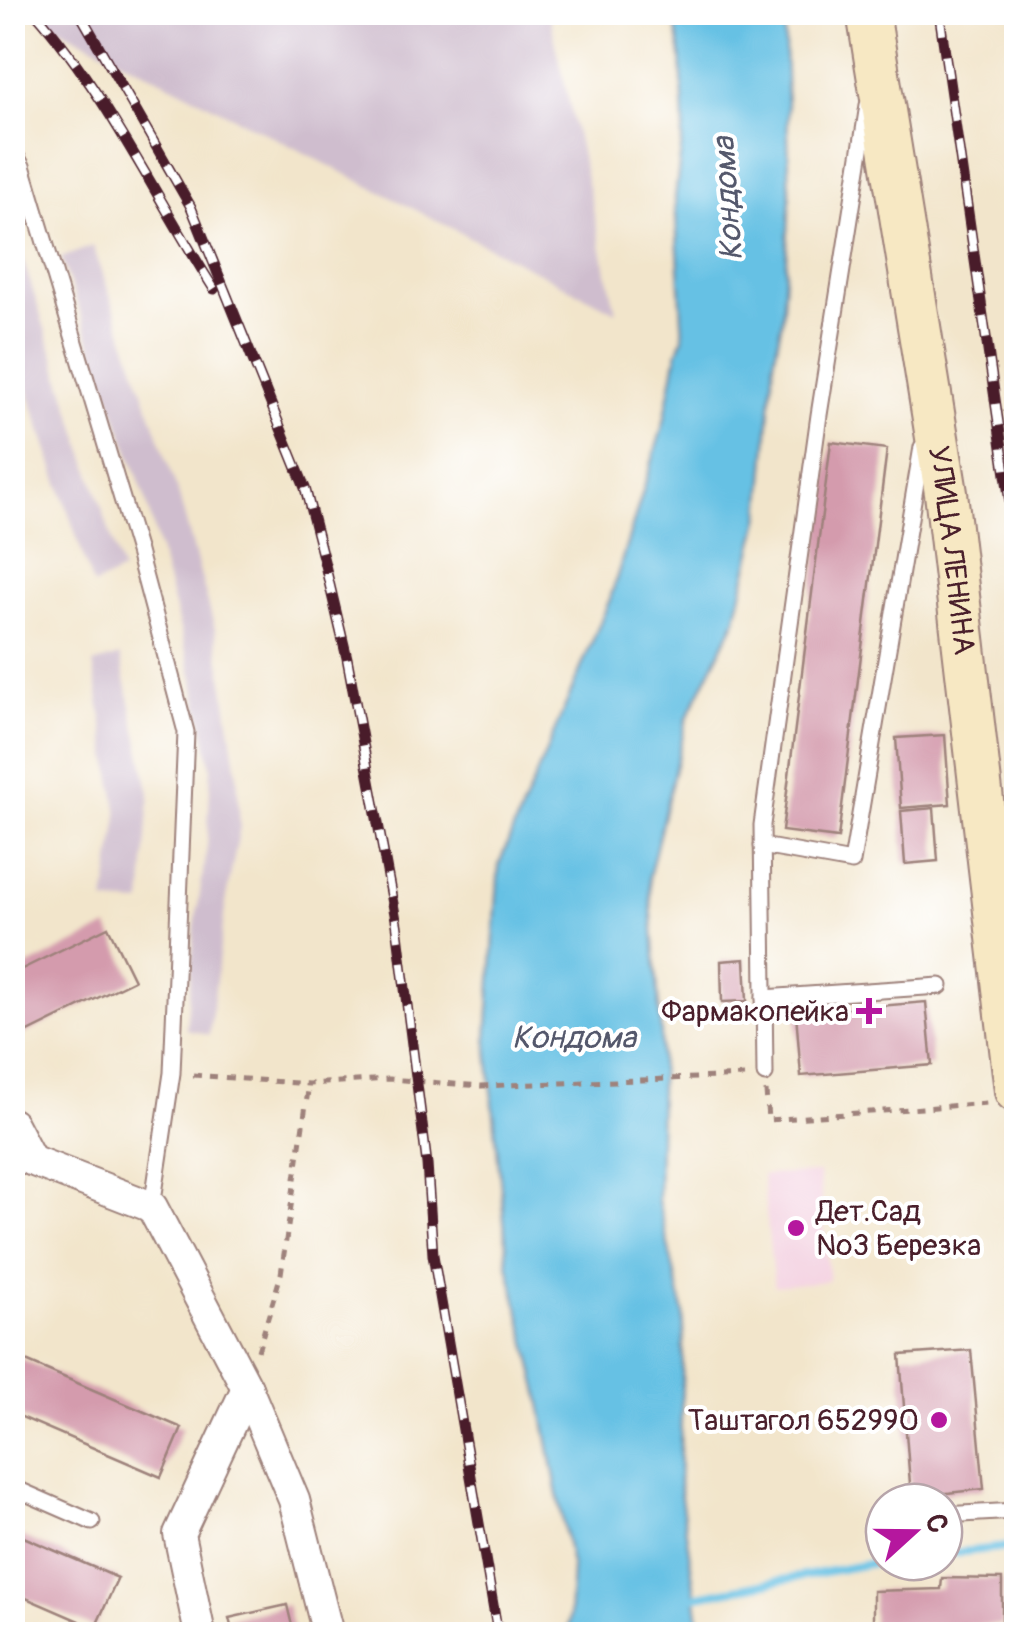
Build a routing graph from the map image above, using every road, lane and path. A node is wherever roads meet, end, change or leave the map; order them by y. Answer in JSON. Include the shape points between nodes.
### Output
{"nodes":[{"id":1,"x":868,"y":12,"type":"edge"},
{"id":2,"x":877,"y":62,"type":"junction"},
{"id":3,"x":12,"y":149,"type":"edge"},
{"id":4,"x":932,"y":395,"type":"junction"},
{"id":5,"x":762,"y":846,"type":"junction"},
{"id":6,"x":940,"y":986,"type":"dead end"},
{"id":7,"x":764,"y":998,"type":"junction"},
{"id":8,"x":172,"y":1073,"type":"junction"},
{"id":9,"x":758,"y":1075,"type":"junction"},
{"id":10,"x":309,"y":1084,"type":"junction"},
{"id":11,"x":1003,"y":1097,"type":"edge"},
{"id":12,"x":12,"y":1124,"type":"edge"},
{"id":13,"x":22,"y":1169,"type":"edge"},
{"id":14,"x":152,"y":1208,"type":"junction"},
{"id":15,"x":247,"y":1388,"type":"junction"},
{"id":16,"x":12,"y":1487,"type":"edge"},
{"id":17,"x":1016,"y":1510,"type":"edge"},
{"id":18,"x":964,"y":1514,"type":"edge"},
{"id":19,"x":92,"y":1522,"type":"dead end"},
{"id":20,"x":200,"y":1634,"type":"edge"},
{"id":21,"x":328,"y":1634,"type":"edge"}],
"edges":[{"from":1,"to":2,"type":"street","name":"УЛИЦА ЛЕНИНА"},
{"from":2,"to":4,"type":"street","name":"УЛИЦА ЛЕНИНА"},
{"from":2,"to":5,"type":"lane","via":[[819,416]]},
{"from":3,"to":8,"type":"lane","via":[[138,552],[186,732]]},
{"from":4,"to":5,"type":"lane","via":[[852,862]]},
{"from":4,"to":11,"type":"street","name":"УЛИЦА ЛЕНИНА"},
{"from":5,"to":7,"type":"lane"},
{"from":6,"to":7,"type":"lane"},
{"from":7,"to":9,"type":"lane"},
{"from":8,"to":10,"type":"path"},
{"from":8,"to":14,"type":"lane"},
{"from":9,"to":10,"type":"path","via":[[480,1086],[388,1079]]},
{"from":9,"to":11,"type":"path","via":[[768,1120]]},
{"from":10,"to":15,"type":"path","via":[[281,1274]]},
{"from":12,"to":13,"type":"street"},
{"from":13,"to":14,"type":"street"},
{"from":14,"to":15,"type":"street"},
{"from":15,"to":20,"type":"street","via":[[179,1534]]},
{"from":15,"to":21,"type":"street","via":[[294,1500]]},
{"from":16,"to":19,"type":"lane"},
{"from":17,"to":18,"type":"lane"}]}
